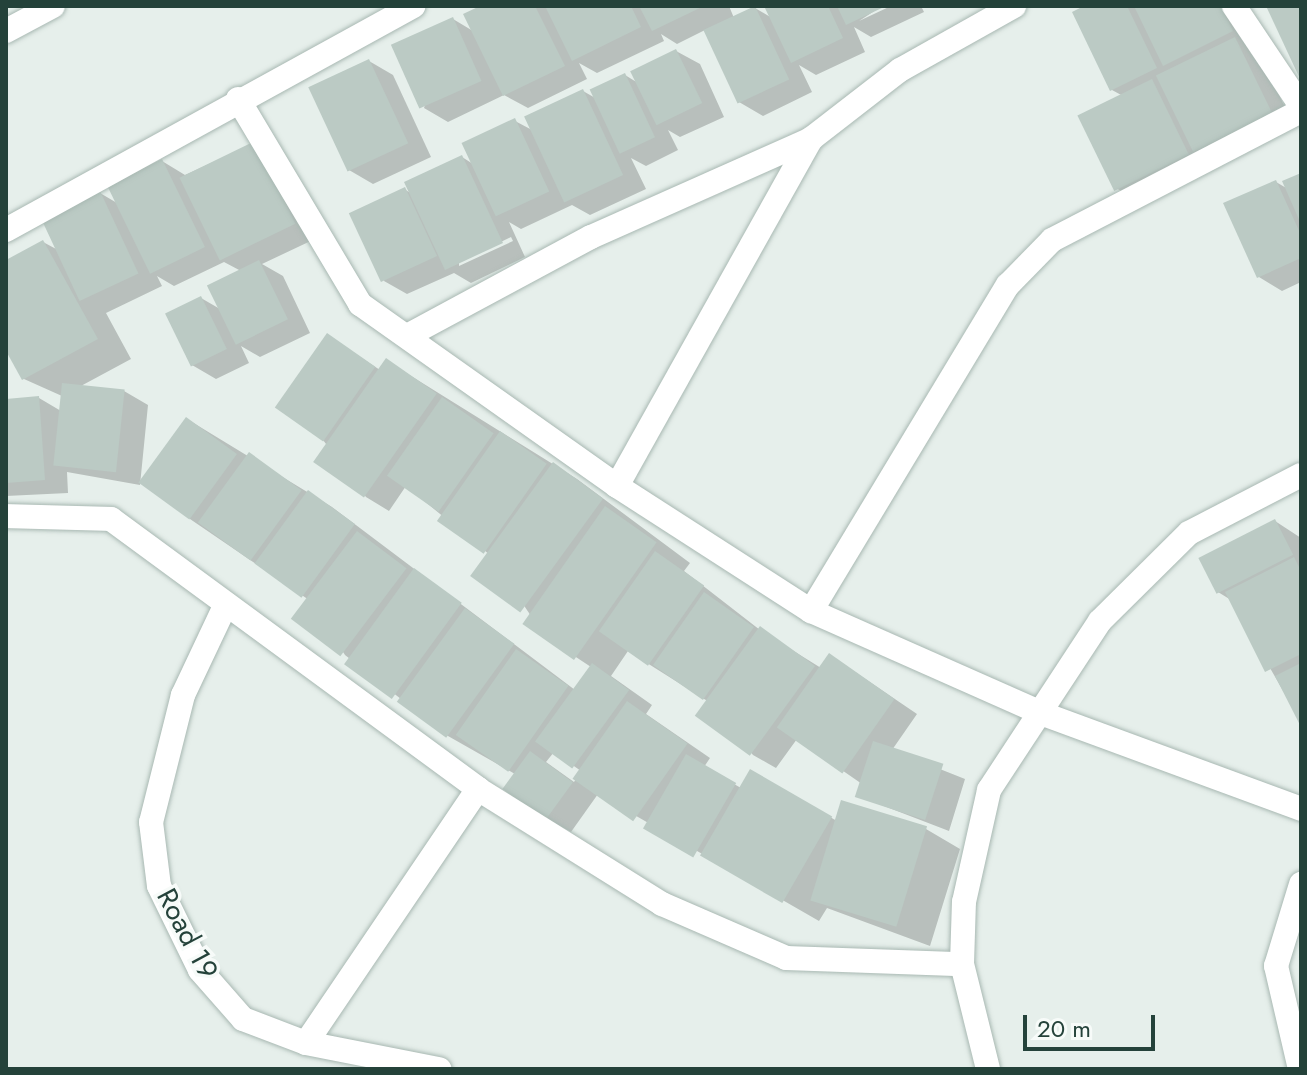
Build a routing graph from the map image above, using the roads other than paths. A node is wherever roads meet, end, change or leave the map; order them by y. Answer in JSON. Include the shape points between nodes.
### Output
{"nodes":[{"id":1,"x":53,"y":6,"type":"edge"},
{"id":2,"x":413,"y":6,"type":"edge"},
{"id":3,"x":1014,"y":6,"type":"edge"},
{"id":4,"x":1234,"y":6,"type":"edge"},
{"id":5,"x":6,"y":31,"type":"edge"},
{"id":6,"x":238,"y":99,"type":"junction"},
{"id":7,"x":1301,"y":108,"type":"edge"},
{"id":8,"x":811,"y":139,"type":"junction"},
{"id":9,"x":6,"y":230,"type":"edge"},
{"id":10,"x":407,"y":336,"type":"junction"},
{"id":11,"x":1301,"y":475,"type":"edge"},
{"id":12,"x":617,"y":486,"type":"junction"},
{"id":13,"x":6,"y":516,"type":"edge"},
{"id":14,"x":226,"y":604,"type":"junction"},
{"id":15,"x":811,"y":611,"type":"junction"},
{"id":16,"x":1043,"y":714,"type":"junction"},
{"id":17,"x":478,"y":789,"type":"junction"},
{"id":18,"x":1301,"y":809,"type":"edge"},
{"id":19,"x":1301,"y":884,"type":"edge"},
{"id":20,"x":962,"y":964,"type":"junction"},
{"id":21,"x":306,"y":1043,"type":"junction"},
{"id":22,"x":439,"y":1069,"type":"edge"},
{"id":23,"x":988,"y":1069,"type":"edge"},
{"id":24,"x":1300,"y":1069,"type":"edge"}],
"edges":[{"from":1,"to":5,"type":"street"},
{"from":2,"to":6,"type":"street"},
{"from":3,"to":8,"type":"street","via":[[900,70]]},
{"from":4,"to":7,"type":"street"},
{"from":6,"to":9,"type":"street"},
{"from":6,"to":10,"type":"street","via":[[360,304]]},
{"from":7,"to":15,"type":"street","via":[[1052,240],[1019,273]]},
{"from":8,"to":10,"type":"street","via":[[591,237]]},
{"from":8,"to":12,"type":"street"},
{"from":10,"to":12,"type":"street"},
{"from":11,"to":16,"type":"street","via":[[1189,533],[1100,621]]},
{"from":12,"to":15,"type":"street"},
{"from":13,"to":14,"type":"street","via":[[111,519]]},
{"from":14,"to":17,"type":"street"},
{"from":14,"to":21,"type":"street","name":"Road 19","via":[[183,695],[151,822],[159,886],[200,970],[243,1019]]},
{"from":15,"to":16,"type":"street"},
{"from":16,"to":18,"type":"street"},
{"from":16,"to":20,"type":"street","via":[[989,790],[964,902]]},
{"from":17,"to":20,"type":"street","via":[[662,904],[786,958]]},
{"from":17,"to":21,"type":"street"},
{"from":19,"to":24,"type":"street","via":[[1276,966]]},
{"from":20,"to":23,"type":"street"},
{"from":21,"to":22,"type":"street","name":"Road 19"}]}
